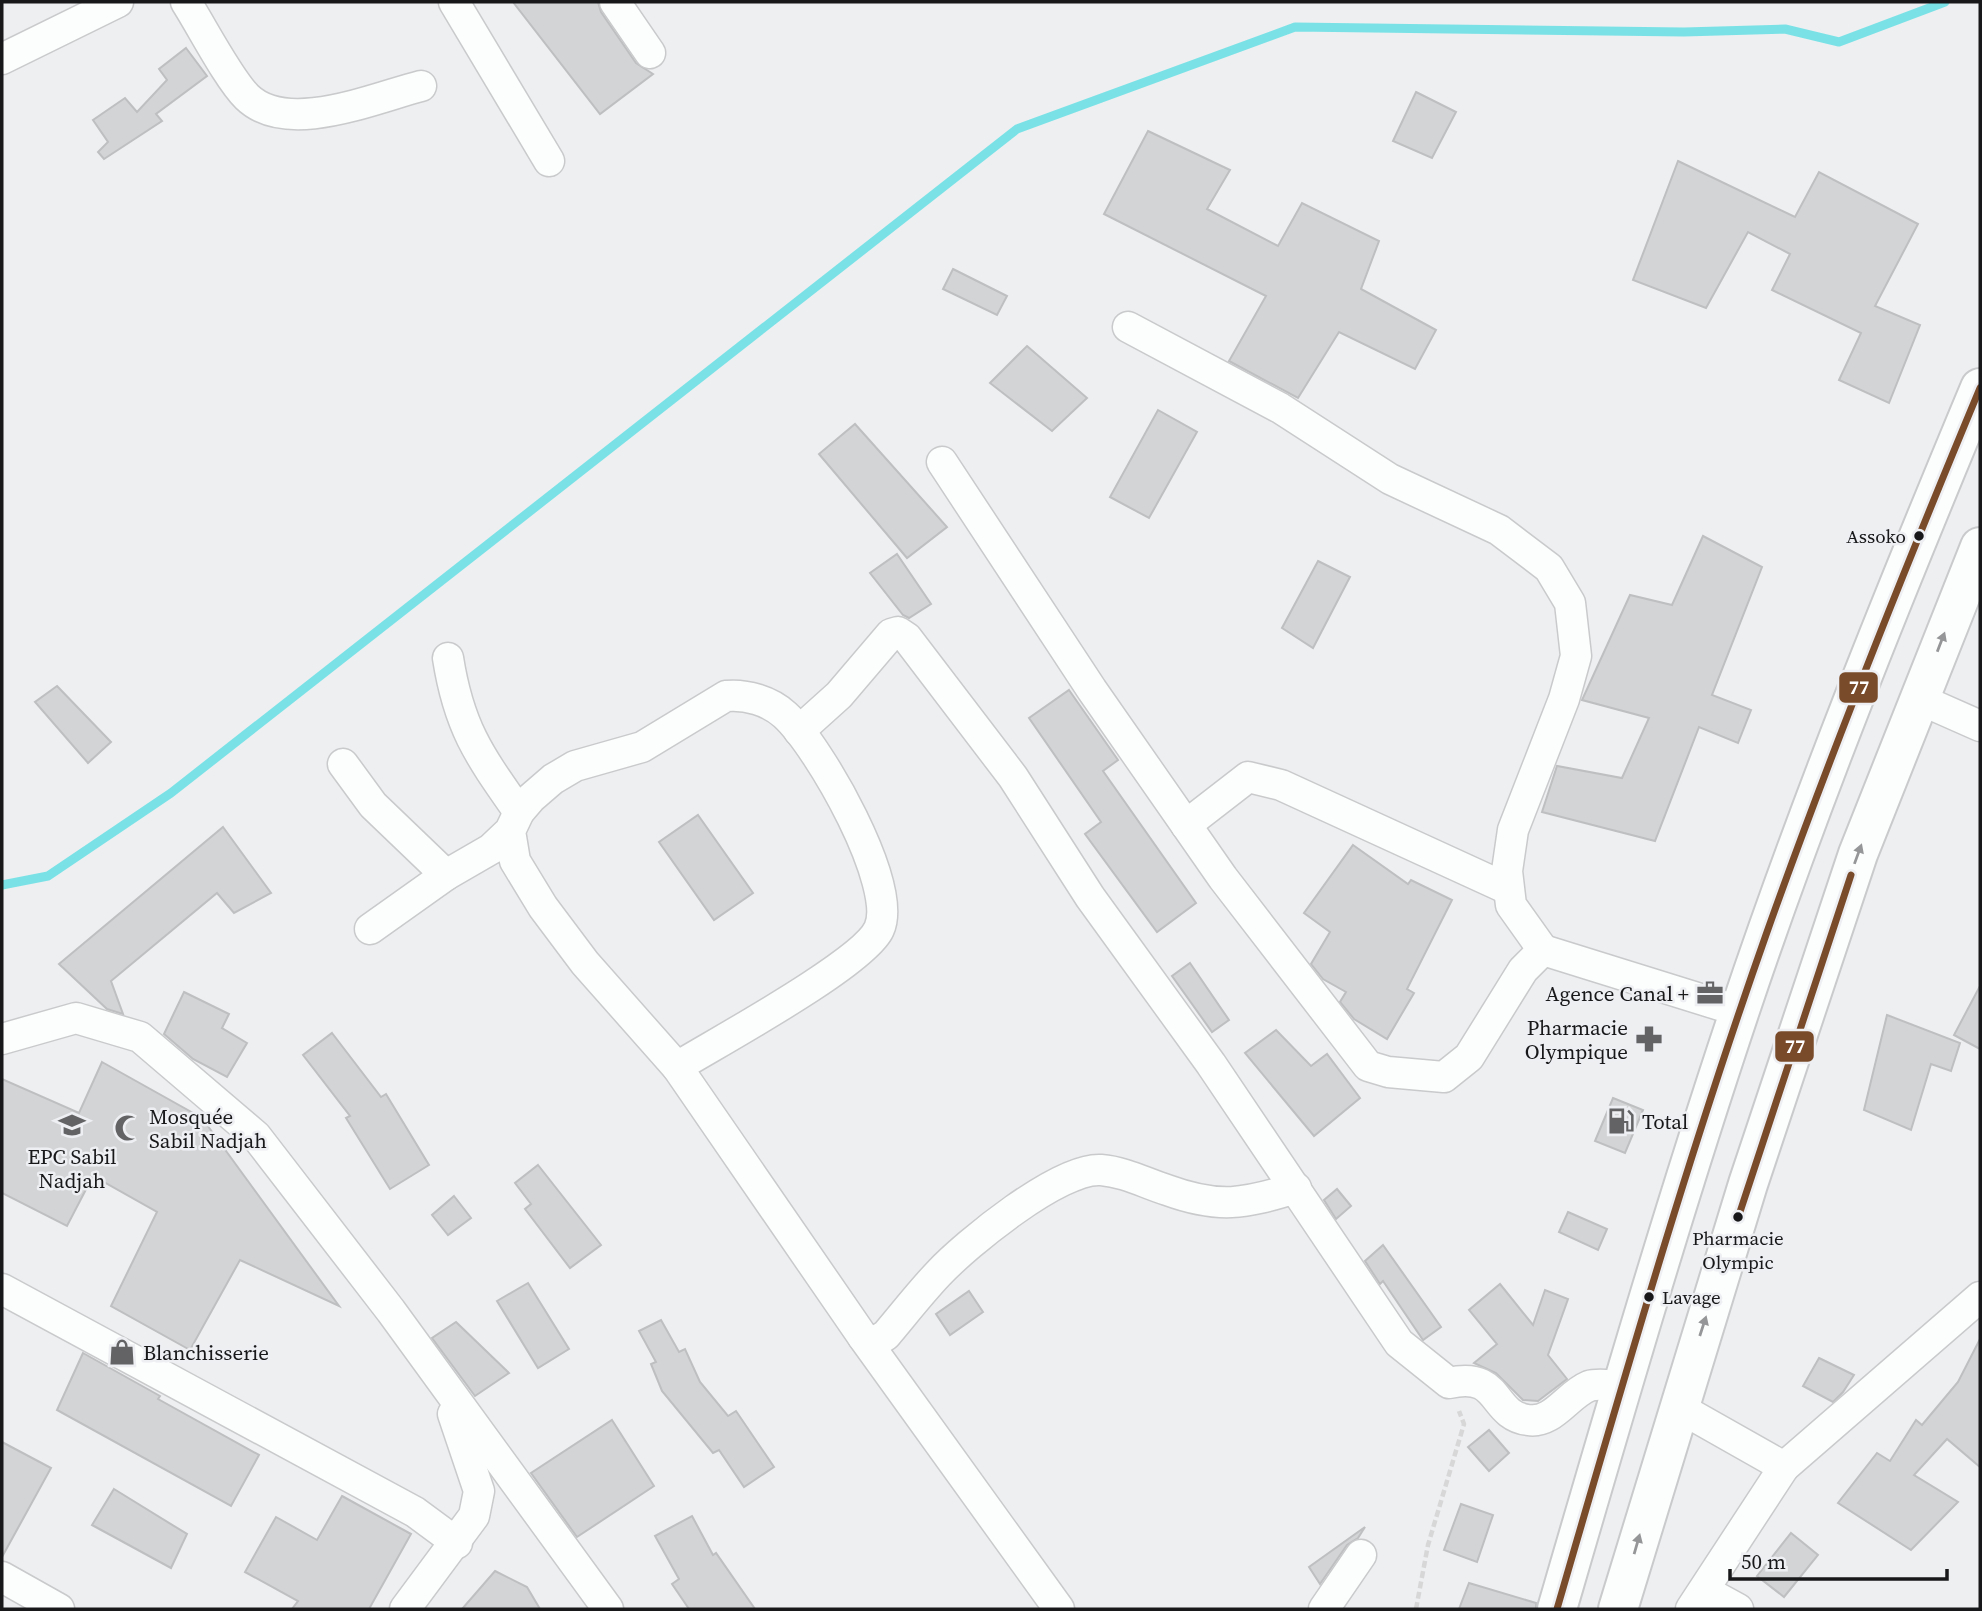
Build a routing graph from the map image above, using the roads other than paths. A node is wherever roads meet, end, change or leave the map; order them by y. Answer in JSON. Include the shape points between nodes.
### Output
{"nodes":[{"id":1,"x":118,"y":2,"type":"edge"},
{"id":2,"x":186,"y":2,"type":"edge"},
{"id":3,"x":454,"y":2,"type":"edge"},
{"id":4,"x":615,"y":2,"type":"edge"},
{"id":5,"x":650,"y":52,"type":"dead end"},
{"id":6,"x":2,"y":59,"type":"edge"},
{"id":7,"x":421,"y":86,"type":"dead end"},
{"id":8,"x":549,"y":161,"type":"dead end"},
{"id":9,"x":1128,"y":327,"type":"dead end"},
{"id":10,"x":1980,"y":388,"type":"edge"},
{"id":11,"x":942,"y":462,"type":"dead end"},
{"id":12,"x":1980,"y":547,"type":"edge"},
{"id":13,"x":448,"y":657,"type":"dead end"},
{"id":14,"x":1919,"y":699,"type":"junction"},
{"id":15,"x":1980,"y":726,"type":"edge"},
{"id":16,"x":799,"y":731,"type":"junction"},
{"id":17,"x":343,"y":764,"type":"dead end"},
{"id":18,"x":514,"y":822,"type":"junction"},
{"id":19,"x":1186,"y":825,"type":"junction"},
{"id":20,"x":446,"y":875,"type":"junction"},
{"id":21,"x":1508,"y":889,"type":"junction"},
{"id":22,"x":370,"y":929,"type":"dead end"},
{"id":23,"x":1543,"y":950,"type":"junction"},
{"id":24,"x":1739,"y":1011,"type":"junction"},
{"id":25,"x":2,"y":1039,"type":"edge"},
{"id":26,"x":677,"y":1067,"type":"junction"},
{"id":27,"x":1296,"y":1188,"type":"junction"},
{"id":28,"x":2,"y":1289,"type":"edge"},
{"id":29,"x":1980,"y":1297,"type":"edge"},
{"id":30,"x":863,"y":1337,"type":"junction"},
{"id":31,"x":439,"y":1377,"type":"junction"},
{"id":32,"x":1622,"y":1386,"type":"junction"},
{"id":33,"x":1678,"y":1407,"type":"junction"},
{"id":34,"x":1784,"y":1467,"type":"junction"},
{"id":35,"x":457,"y":1543,"type":"junction"},
{"id":36,"x":1361,"y":1555,"type":"dead end"},
{"id":37,"x":2,"y":1577,"type":"edge"},
{"id":38,"x":1698,"y":1600,"type":"edge"},
{"id":39,"x":59,"y":1609,"type":"edge"},
{"id":40,"x":405,"y":1609,"type":"edge"},
{"id":41,"x":608,"y":1609,"type":"edge"},
{"id":42,"x":1059,"y":1609,"type":"edge"},
{"id":43,"x":1324,"y":1609,"type":"edge"},
{"id":44,"x":1556,"y":1609,"type":"edge"},
{"id":45,"x":1618,"y":1609,"type":"edge"},
{"id":46,"x":1738,"y":1609,"type":"edge"}],
"edges":[{"from":1,"to":6,"type":"street"},
{"from":2,"to":7,"type":"street","via":[[245,95],[261,109],[308,115]]},
{"from":3,"to":8,"type":"street"},
{"from":4,"to":5,"type":"street"},
{"from":9,"to":21,"type":"street","via":[[1280,408],[1390,479],[1499,530],[1549,568],[1570,603],[1576,656],[1513,830]]},
{"from":10,"to":24,"type":"main road","via":[[1861,674]]},
{"from":11,"to":19,"type":"street"},
{"from":14,"to":12,"type":"main road","one_way":true},
{"from":13,"to":18,"type":"street","via":[[463,723]]},
{"from":14,"to":15,"type":"street"},
{"from":33,"to":14,"type":"main road","one_way":true,"via":[[1858,854]]},
{"from":16,"to":18,"type":"street","via":[[772,707],[741,694],[726,696],[642,747],[575,766],[553,779]]},
{"from":16,"to":26,"type":"street","via":[[828,773],[875,864],[883,914],[880,928],[872,941],[815,984]]},
{"from":16,"to":27,"type":"street","via":[[839,695],[891,634],[898,632],[907,638],[1007,768],[1090,897]]},
{"from":17,"to":20,"type":"street","via":[[373,805]]},
{"from":18,"to":20,"type":"street","via":[[491,849]]},
{"from":18,"to":26,"type":"street","via":[[515,861],[543,907],[585,963]]},
{"from":19,"to":21,"type":"street","via":[[1248,777],[1281,785]]},
{"from":19,"to":23,"type":"street","via":[[1247,911],[1368,1066],[1376,1069],[1444,1077],[1469,1057],[1523,970]]},
{"from":20,"to":22,"type":"street"},
{"from":21,"to":23,"type":"street","via":[[1511,905]]},
{"from":23,"to":24,"type":"street"},
{"from":24,"to":32,"type":"main road"},
{"from":25,"to":31,"type":"street","via":[[76,1018],[140,1037],[256,1136]]},
{"from":26,"to":30,"type":"street"},
{"from":27,"to":30,"type":"street","via":[[1254,1201],[1212,1204],[1127,1174],[1098,1170],[1072,1174],[961,1252],[887,1335],[875,1342]]},
{"from":27,"to":32,"type":"street","via":[[1399,1343],[1449,1383],[1469,1379],[1486,1386],[1513,1416],[1530,1421],[1549,1416],[1591,1385]]},
{"from":28,"to":35,"type":"street","via":[[415,1512]]},
{"from":29,"to":34,"type":"street"},
{"from":30,"to":42,"type":"street"},
{"from":31,"to":35,"type":"street","via":[[479,1491],[474,1516]]},
{"from":31,"to":41,"type":"street"},
{"from":32,"to":44,"type":"main road"},
{"from":33,"to":34,"type":"street"},
{"from":45,"to":33,"type":"main road","one_way":true},
{"from":34,"to":38,"type":"street"},
{"from":35,"to":40,"type":"street"},
{"from":36,"to":43,"type":"street"},
{"from":37,"to":39,"type":"street"},
{"from":38,"to":46,"type":"street"}]}
